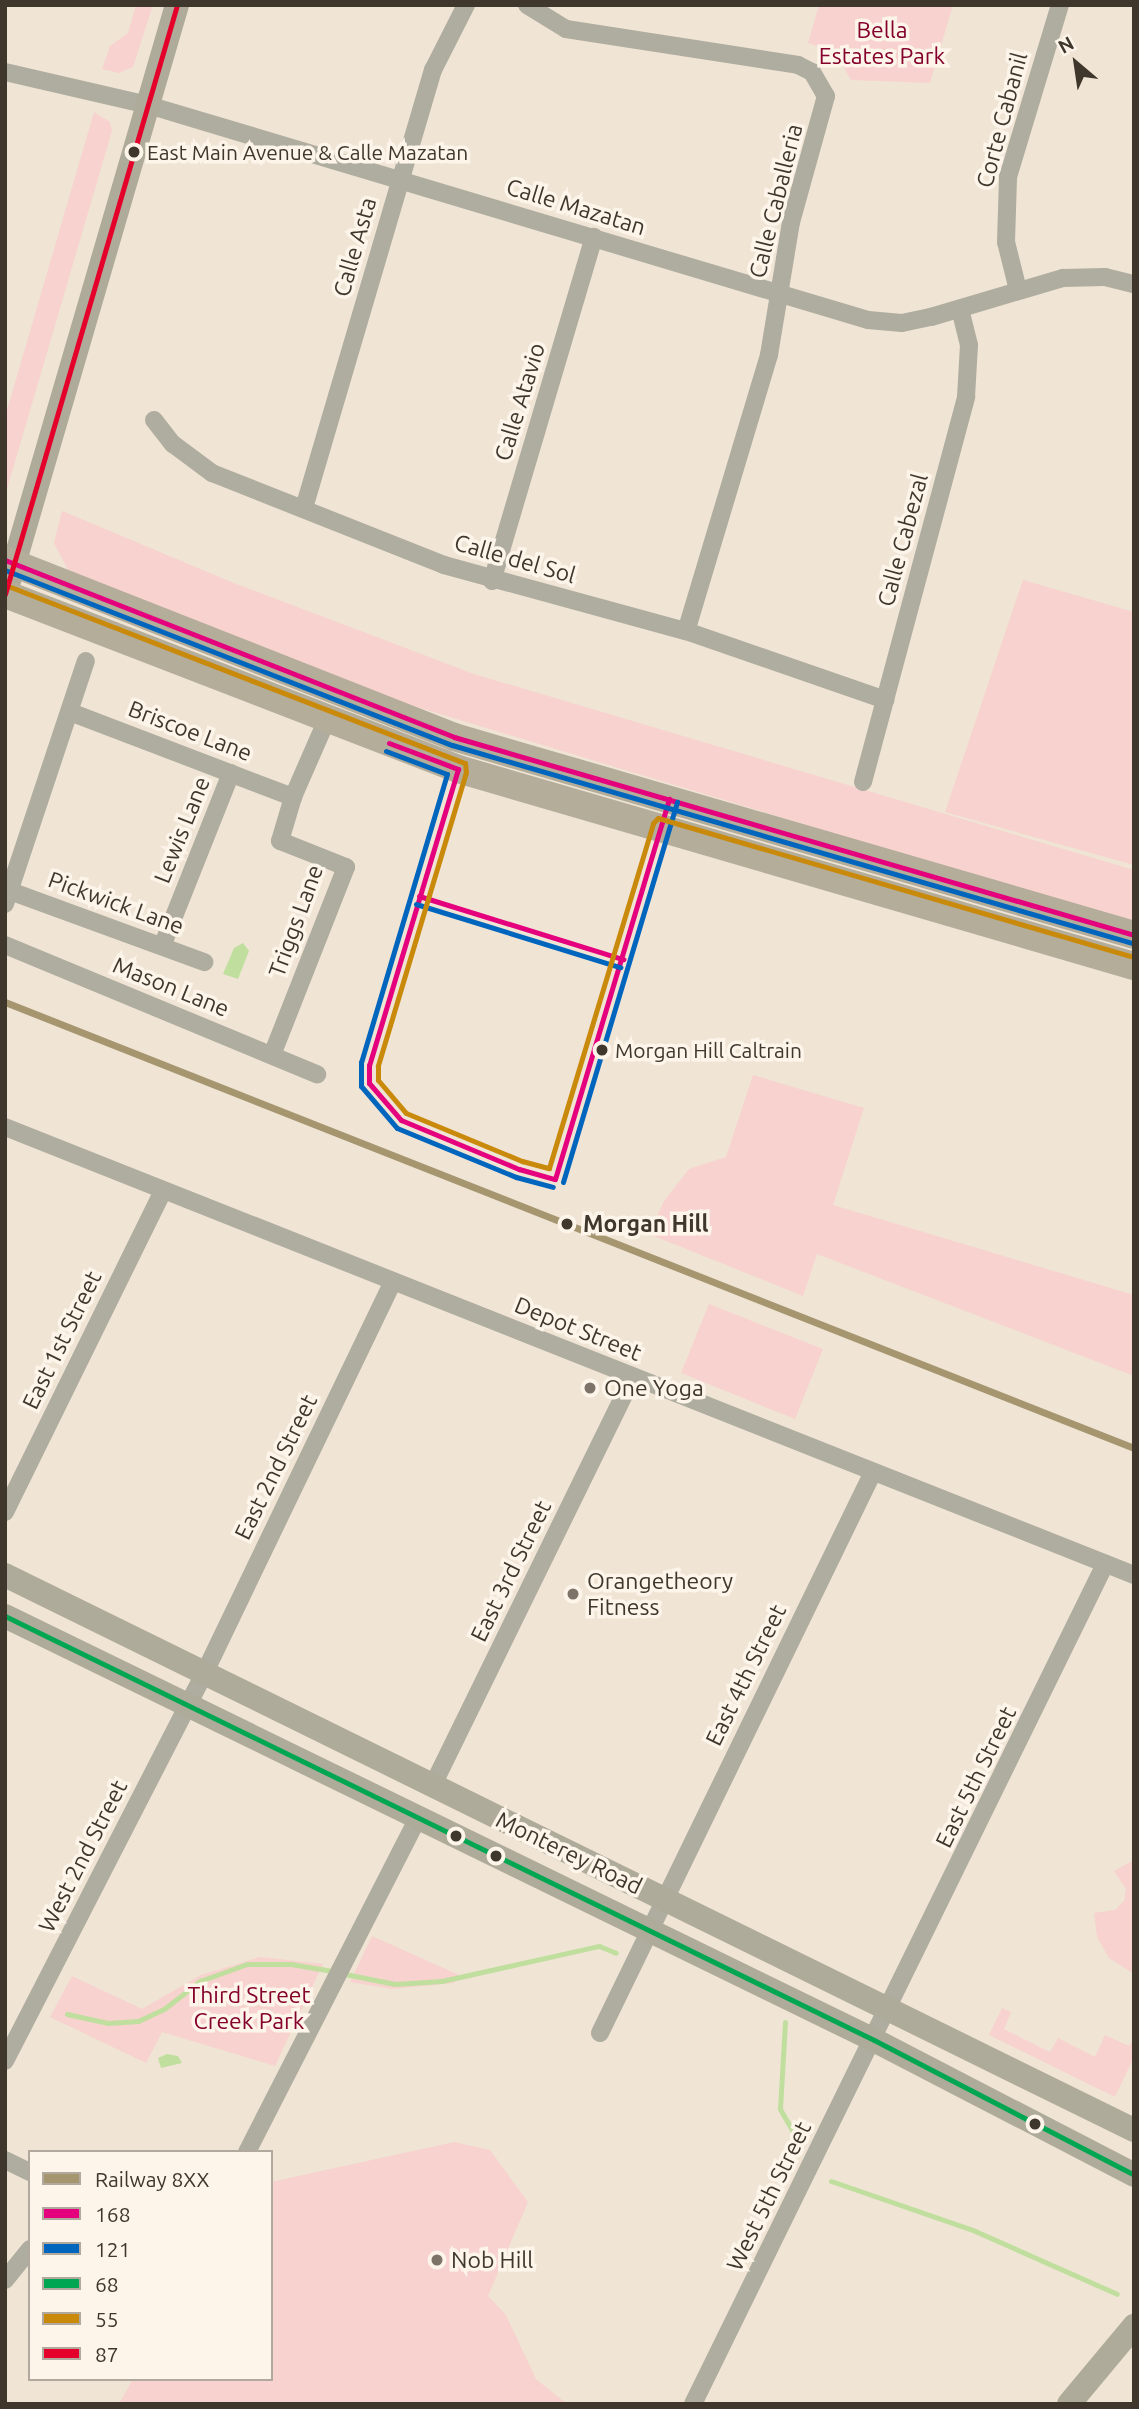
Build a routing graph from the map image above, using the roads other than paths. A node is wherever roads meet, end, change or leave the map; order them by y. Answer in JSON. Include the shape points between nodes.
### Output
{"nodes":[{"id":1,"x":177,"y":5,"type":"edge"},
{"id":2,"x":466,"y":5,"type":"edge"},
{"id":3,"x":527,"y":5,"type":"edge"},
{"id":4,"x":1060,"y":5,"type":"edge"},
{"id":5,"x":5,"y":72,"type":"edge"},
{"id":6,"x":148,"y":106,"type":"junction"},
{"id":7,"x":400,"y":181,"type":"junction"},
{"id":8,"x":594,"y":237,"type":"junction"},
{"id":9,"x":1134,"y":284,"type":"edge"},
{"id":10,"x":1018,"y":290,"type":"junction"},
{"id":11,"x":778,"y":295,"type":"junction"},
{"id":12,"x":960,"y":309,"type":"junction"},
{"id":13,"x":154,"y":420,"type":"dead end"},
{"id":14,"x":304,"y":508,"type":"junction"},
{"id":15,"x":9,"y":561,"type":"edge"},
{"id":16,"x":492,"y":581,"type":"junction"},
{"id":17,"x":5,"y":594,"type":"edge"},
{"id":18,"x":686,"y":631,"type":"junction"},
{"id":19,"x":86,"y":661,"type":"dead end"},
{"id":20,"x":885,"y":700,"type":"junction"},
{"id":21,"x":70,"y":712,"type":"junction"},
{"id":22,"x":327,"y":719,"type":"junction"},
{"id":23,"x":231,"y":773,"type":"junction"},
{"id":24,"x":863,"y":782,"type":"dead end"},
{"id":25,"x":293,"y":797,"type":"junction"},
{"id":26,"x":8,"y":897,"type":"edge"},
{"id":27,"x":1134,"y":934,"type":"edge"},
{"id":28,"x":163,"y":944,"type":"junction"},
{"id":29,"x":5,"y":945,"type":"edge"},
{"id":30,"x":204,"y":962,"type":"dead end"},
{"id":31,"x":1134,"y":966,"type":"edge"},
{"id":32,"x":272,"y":1055,"type":"junction"},
{"id":33,"x":317,"y":1074,"type":"dead end"},
{"id":34,"x":5,"y":1127,"type":"edge"},
{"id":35,"x":163,"y":1191,"type":"junction"},
{"id":36,"x":393,"y":1282,"type":"junction"},
{"id":37,"x":633,"y":1377,"type":"junction"},
{"id":38,"x":873,"y":1472,"type":"junction"},
{"id":39,"x":5,"y":1512,"type":"edge"},
{"id":40,"x":1105,"y":1564,"type":"junction"},
{"id":41,"x":5,"y":1575,"type":"edge"},
{"id":42,"x":1134,"y":1576,"type":"edge"},
{"id":43,"x":5,"y":1616,"type":"edge"},
{"id":44,"x":204,"y":1674,"type":"junction"},
{"id":45,"x":188,"y":1704,"type":"junction"},
{"id":46,"x":432,"y":1787,"type":"junction"},
{"id":47,"x":419,"y":1816,"type":"junction"},
{"id":48,"x":665,"y":1900,"type":"junction"},
{"id":49,"x":651,"y":1932,"type":"junction"},
{"id":50,"x":889,"y":2011,"type":"junction"},
{"id":51,"x":600,"y":2033,"type":"dead end"},
{"id":52,"x":874,"y":2040,"type":"junction"},
{"id":53,"x":5,"y":2061,"type":"edge"},
{"id":54,"x":1134,"y":2130,"type":"edge"},
{"id":55,"x":248,"y":2150,"type":"edge"},
{"id":56,"x":5,"y":2160,"type":"edge"},
{"id":57,"x":28,"y":2171,"type":"edge"},
{"id":58,"x":1134,"y":2175,"type":"edge"},
{"id":59,"x":28,"y":2251,"type":"edge"},
{"id":60,"x":5,"y":2280,"type":"edge"},
{"id":61,"x":1134,"y":2326,"type":"edge"},
{"id":62,"x":693,"y":2404,"type":"edge"},
{"id":63,"x":1069,"y":2404,"type":"edge"}],
"edges":[{"from":1,"to":6,"type":"main road"},
{"from":2,"to":7,"type":"street","name":"Calle Asta","via":[[433,70]]},
{"from":3,"to":11,"type":"street","name":"Calle Caballeria","via":[[566,29],[777,59],[812,72],[827,96],[791,222]]},
{"from":4,"to":10,"type":"street","name":"Corte Cabanil","via":[[1007,177],[1006,242]]},
{"from":5,"to":6,"type":"street","name":"Calle Mazatan"},
{"from":6,"to":7,"type":"street","name":"Calle Mazatan"},
{"from":6,"to":15,"type":"main road"},
{"from":7,"to":8,"type":"street","name":"Calle Mazatan"},
{"from":7,"to":14,"type":"street","name":"Calle Asta"},
{"from":8,"to":11,"type":"street","name":"Calle Mazatan"},
{"from":8,"to":16,"type":"street","name":"Calle Atavio"},
{"from":9,"to":10,"type":"street","name":"Calle Mazatan","via":[[1105,277],[1063,278]]},
{"from":10,"to":12,"type":"street","name":"Calle Mazatan"},
{"from":11,"to":12,"type":"street","name":"Calle Mazatan","via":[[868,320],[902,323]]},
{"from":11,"to":18,"type":"street","name":"Calle Caballeria","via":[[769,355]]},
{"from":12,"to":20,"type":"street","name":"Calle Cabezal","via":[[970,345],[966,397]]},
{"from":13,"to":14,"type":"street","name":"Calle del Sol","via":[[173,444],[212,473]]},
{"from":14,"to":16,"type":"street","name":"Calle del Sol"},
{"from":15,"to":17,"type":"main road"},
{"from":15,"to":27,"type":"main road","via":[[454,737]]},
{"from":16,"to":18,"type":"street","name":"Calle del Sol"},
{"from":17,"to":22,"type":"main road"},
{"from":18,"to":20,"type":"street","name":"Calle del Sol"},
{"from":19,"to":21,"type":"street"},
{"from":20,"to":24,"type":"street","name":"Calle Cabezal"},
{"from":21,"to":23,"type":"street","name":"Briscoe Lane"},
{"from":21,"to":26,"type":"street"},
{"from":22,"to":25,"type":"street"},
{"from":22,"to":31,"type":"main road","via":[[458,769]]},
{"from":23,"to":25,"type":"street","name":"Briscoe Lane"},
{"from":23,"to":28,"type":"street","name":"Lewis Lane"},
{"from":25,"to":32,"type":"street","name":"Triggs Lane","via":[[281,841],[346,867]]},
{"from":26,"to":28,"type":"street","name":"Pickwick Lane"},
{"from":28,"to":30,"type":"street","name":"Pickwick Lane"},
{"from":29,"to":32,"type":"street","name":"Mason Lane"},
{"from":32,"to":33,"type":"street","name":"Mason Lane"},
{"from":34,"to":35,"type":"street","name":"Depot Street"},
{"from":35,"to":36,"type":"street","name":"Depot Street"},
{"from":35,"to":39,"type":"street","name":"East 1st Street"},
{"from":36,"to":37,"type":"street","name":"Depot Street"},
{"from":36,"to":44,"type":"street","name":"East 2nd Street"},
{"from":37,"to":38,"type":"street","name":"Depot Street"},
{"from":37,"to":46,"type":"street","name":"East 3rd Street"},
{"from":38,"to":40,"type":"street","name":"Depot Street"},
{"from":38,"to":48,"type":"street","name":"East 4th Street"},
{"from":40,"to":42,"type":"street","name":"Depot Street"},
{"from":40,"to":50,"type":"street","name":"East 5th Street"},
{"from":41,"to":44,"type":"main road","name":"Monterey Road"},
{"from":43,"to":45,"type":"main road","name":"Monterey Road"},
{"from":44,"to":45,"type":"street","name":"West 2nd Street"},
{"from":44,"to":46,"type":"main road","name":"Monterey Road"},
{"from":45,"to":47,"type":"main road","name":"Monterey Road"},
{"from":45,"to":53,"type":"street","name":"West 2nd Street"},
{"from":46,"to":48,"type":"main road","name":"Monterey Road"},
{"from":47,"to":49,"type":"main road","name":"Monterey Road"},
{"from":47,"to":55,"type":"street"},
{"from":48,"to":49,"type":"street","name":"East 4th Street"},
{"from":48,"to":50,"type":"main road","name":"Monterey Road"},
{"from":49,"to":51,"type":"street","name":"East 4th Street"},
{"from":49,"to":52,"type":"main road","name":"Monterey Road"},
{"from":50,"to":52,"type":"street","name":"West 5th Street"},
{"from":50,"to":54,"type":"main road","name":"Monterey Road"},
{"from":52,"to":58,"type":"main road","name":"Monterey Road"},
{"from":52,"to":62,"type":"street","name":"West 5th Street"},
{"from":56,"to":57,"type":"street"},
{"from":59,"to":60,"type":"street"},
{"from":61,"to":63,"type":"main road"}]}
